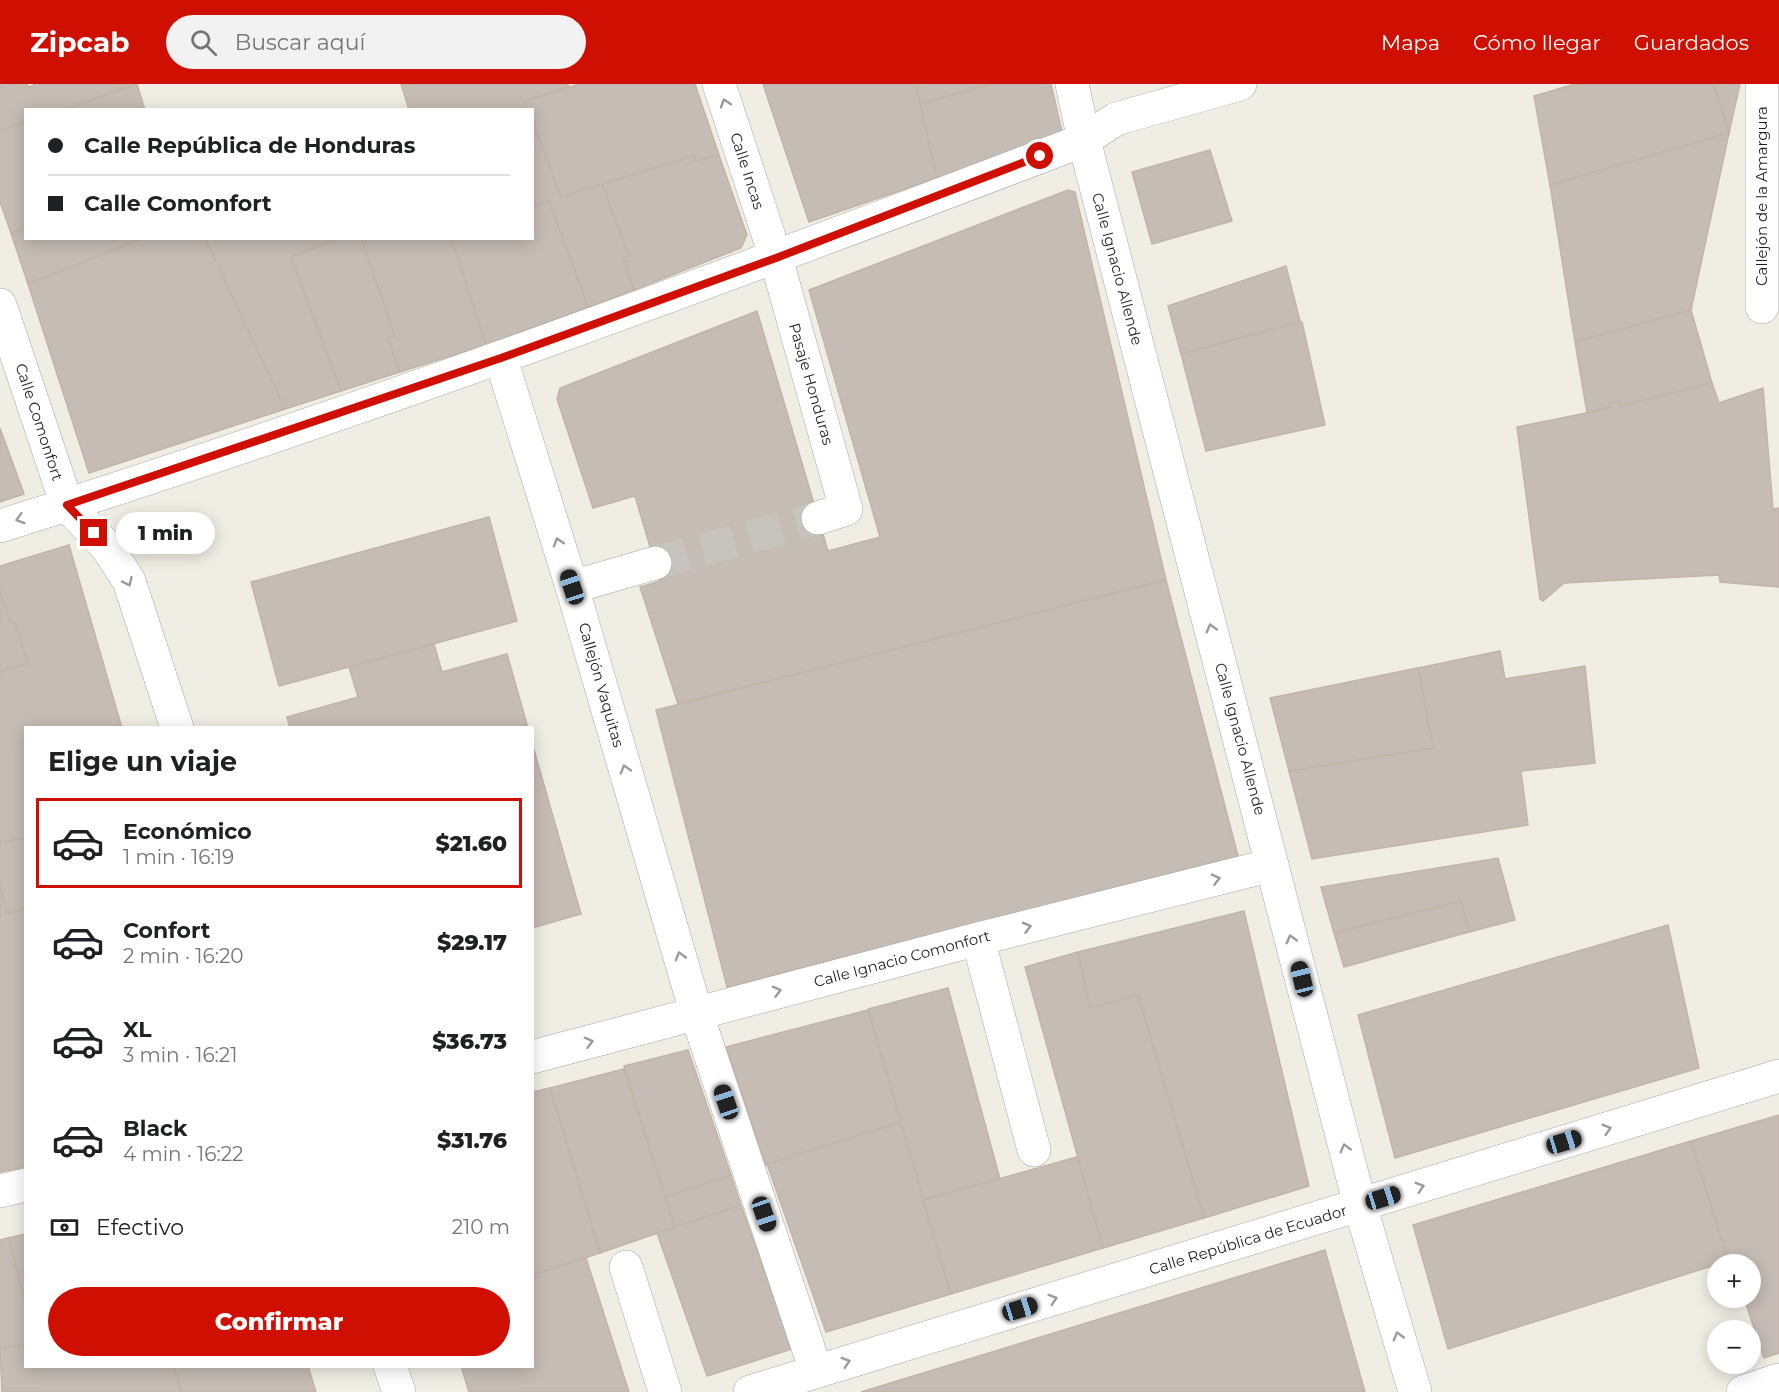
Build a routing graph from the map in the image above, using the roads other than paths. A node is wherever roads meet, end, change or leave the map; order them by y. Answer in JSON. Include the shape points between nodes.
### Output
{"nodes":[{"id":1,"x":719,"y":84,"type":"edge"},
{"id":2,"x":1072,"y":84,"type":"edge"},
{"id":3,"x":1240,"y":84,"type":"edge"},
{"id":4,"x":1762,"y":84,"type":"edge"},
{"id":5,"x":1084,"y":140,"type":"junction"},
{"id":6,"x":776,"y":258,"type":"junction"},
{"id":7,"x":0,"y":305,"type":"edge"},
{"id":8,"x":1762,"y":307,"type":"dead end"},
{"id":9,"x":501,"y":358,"type":"junction"},
{"id":10,"x":67,"y":505,"type":"junction"},
{"id":11,"x":832,"y":514,"type":"dead end"},
{"id":12,"x":0,"y":526,"type":"edge"},
{"id":13,"x":655,"y":563,"type":"tunnel mouth"},
{"id":14,"x":572,"y":587,"type":"junction"},
{"id":15,"x":176,"y":726,"type":"edge"},
{"id":16,"x":1272,"y":865,"type":"junction"},
{"id":17,"x":978,"y":939,"type":"junction"},
{"id":18,"x":696,"y":1012,"type":"junction"},
{"id":19,"x":534,"y":1056,"type":"edge"},
{"id":20,"x":1779,"y":1076,"type":"edge"},
{"id":21,"x":1034,"y":1150,"type":"dead end"},
{"id":22,"x":24,"y":1185,"type":"edge"},
{"id":23,"x":0,"y":1191,"type":"edge"},
{"id":24,"x":1360,"y":1205,"type":"junction"},
{"id":25,"x":626,"y":1267,"type":"dead end"},
{"id":26,"x":391,"y":1368,"type":"edge"},
{"id":27,"x":816,"y":1371,"type":"junction"},
{"id":28,"x":1779,"y":1380,"type":"edge"},
{"id":29,"x":399,"y":1392,"type":"edge"},
{"id":30,"x":665,"y":1392,"type":"edge"},
{"id":31,"x":750,"y":1392,"type":"edge"},
{"id":32,"x":1415,"y":1392,"type":"edge"},
{"id":33,"x":1743,"y":1392,"type":"edge"}],
"edges":[{"from":6,"to":1,"type":"street","name":"Calle Incas","one_way":true},
{"from":2,"to":5,"type":"street","name":"Calle Ignacio Allende"},
{"from":3,"to":5,"type":"street","via":[[1116,119]]},
{"from":4,"to":8,"type":"street","name":"Callejón de la Amargura"},
{"from":5,"to":6,"type":"street"},
{"from":16,"to":5,"type":"street","name":"Calle Ignacio Allende","one_way":true},
{"from":6,"to":9,"type":"street"},
{"from":6,"to":11,"type":"street","name":"Pasaje Honduras"},
{"from":7,"to":10,"type":"street","name":"Calle Comonfort"},
{"from":9,"to":10,"type":"street"},
{"from":14,"to":9,"type":"street","name":"Callejón Vaquitas","one_way":true},
{"from":10,"to":12,"type":"street","one_way":true},
{"from":10,"to":15,"type":"street","name":"Calle Comonfort","one_way":true,"via":[[108,547],[129,580]]},
{"from":13,"to":14,"type":"street"},
{"from":18,"to":14,"type":"street","name":"Callejón Vaquitas","one_way":true},
{"from":17,"to":16,"type":"street","name":"Calle Ignacio Comonfort","one_way":true},
{"from":24,"to":16,"type":"street","name":"Calle Ignacio Allende","one_way":true},
{"from":18,"to":17,"type":"street","name":"Calle Ignacio Comonfort","one_way":true},
{"from":17,"to":21,"type":"street"},
{"from":19,"to":18,"type":"street","name":"Calle Ignacio Comonfort","one_way":true},
{"from":18,"to":27,"type":"street","name":"Callejón Vaquitas"},
{"from":24,"to":20,"type":"street","name":"Calle República de Ecuador","one_way":true},
{"from":22,"to":23,"type":"street"},
{"from":27,"to":24,"type":"street","name":"Calle República de Ecuador","one_way":true},
{"from":32,"to":24,"type":"street","name":"Calle Ignacio Allende","one_way":true},
{"from":25,"to":30,"type":"street"},
{"from":26,"to":29,"type":"street"},
{"from":27,"to":31,"type":"street","name":"Calle República de Ecuador"},
{"from":28,"to":33,"type":"street"}]}
